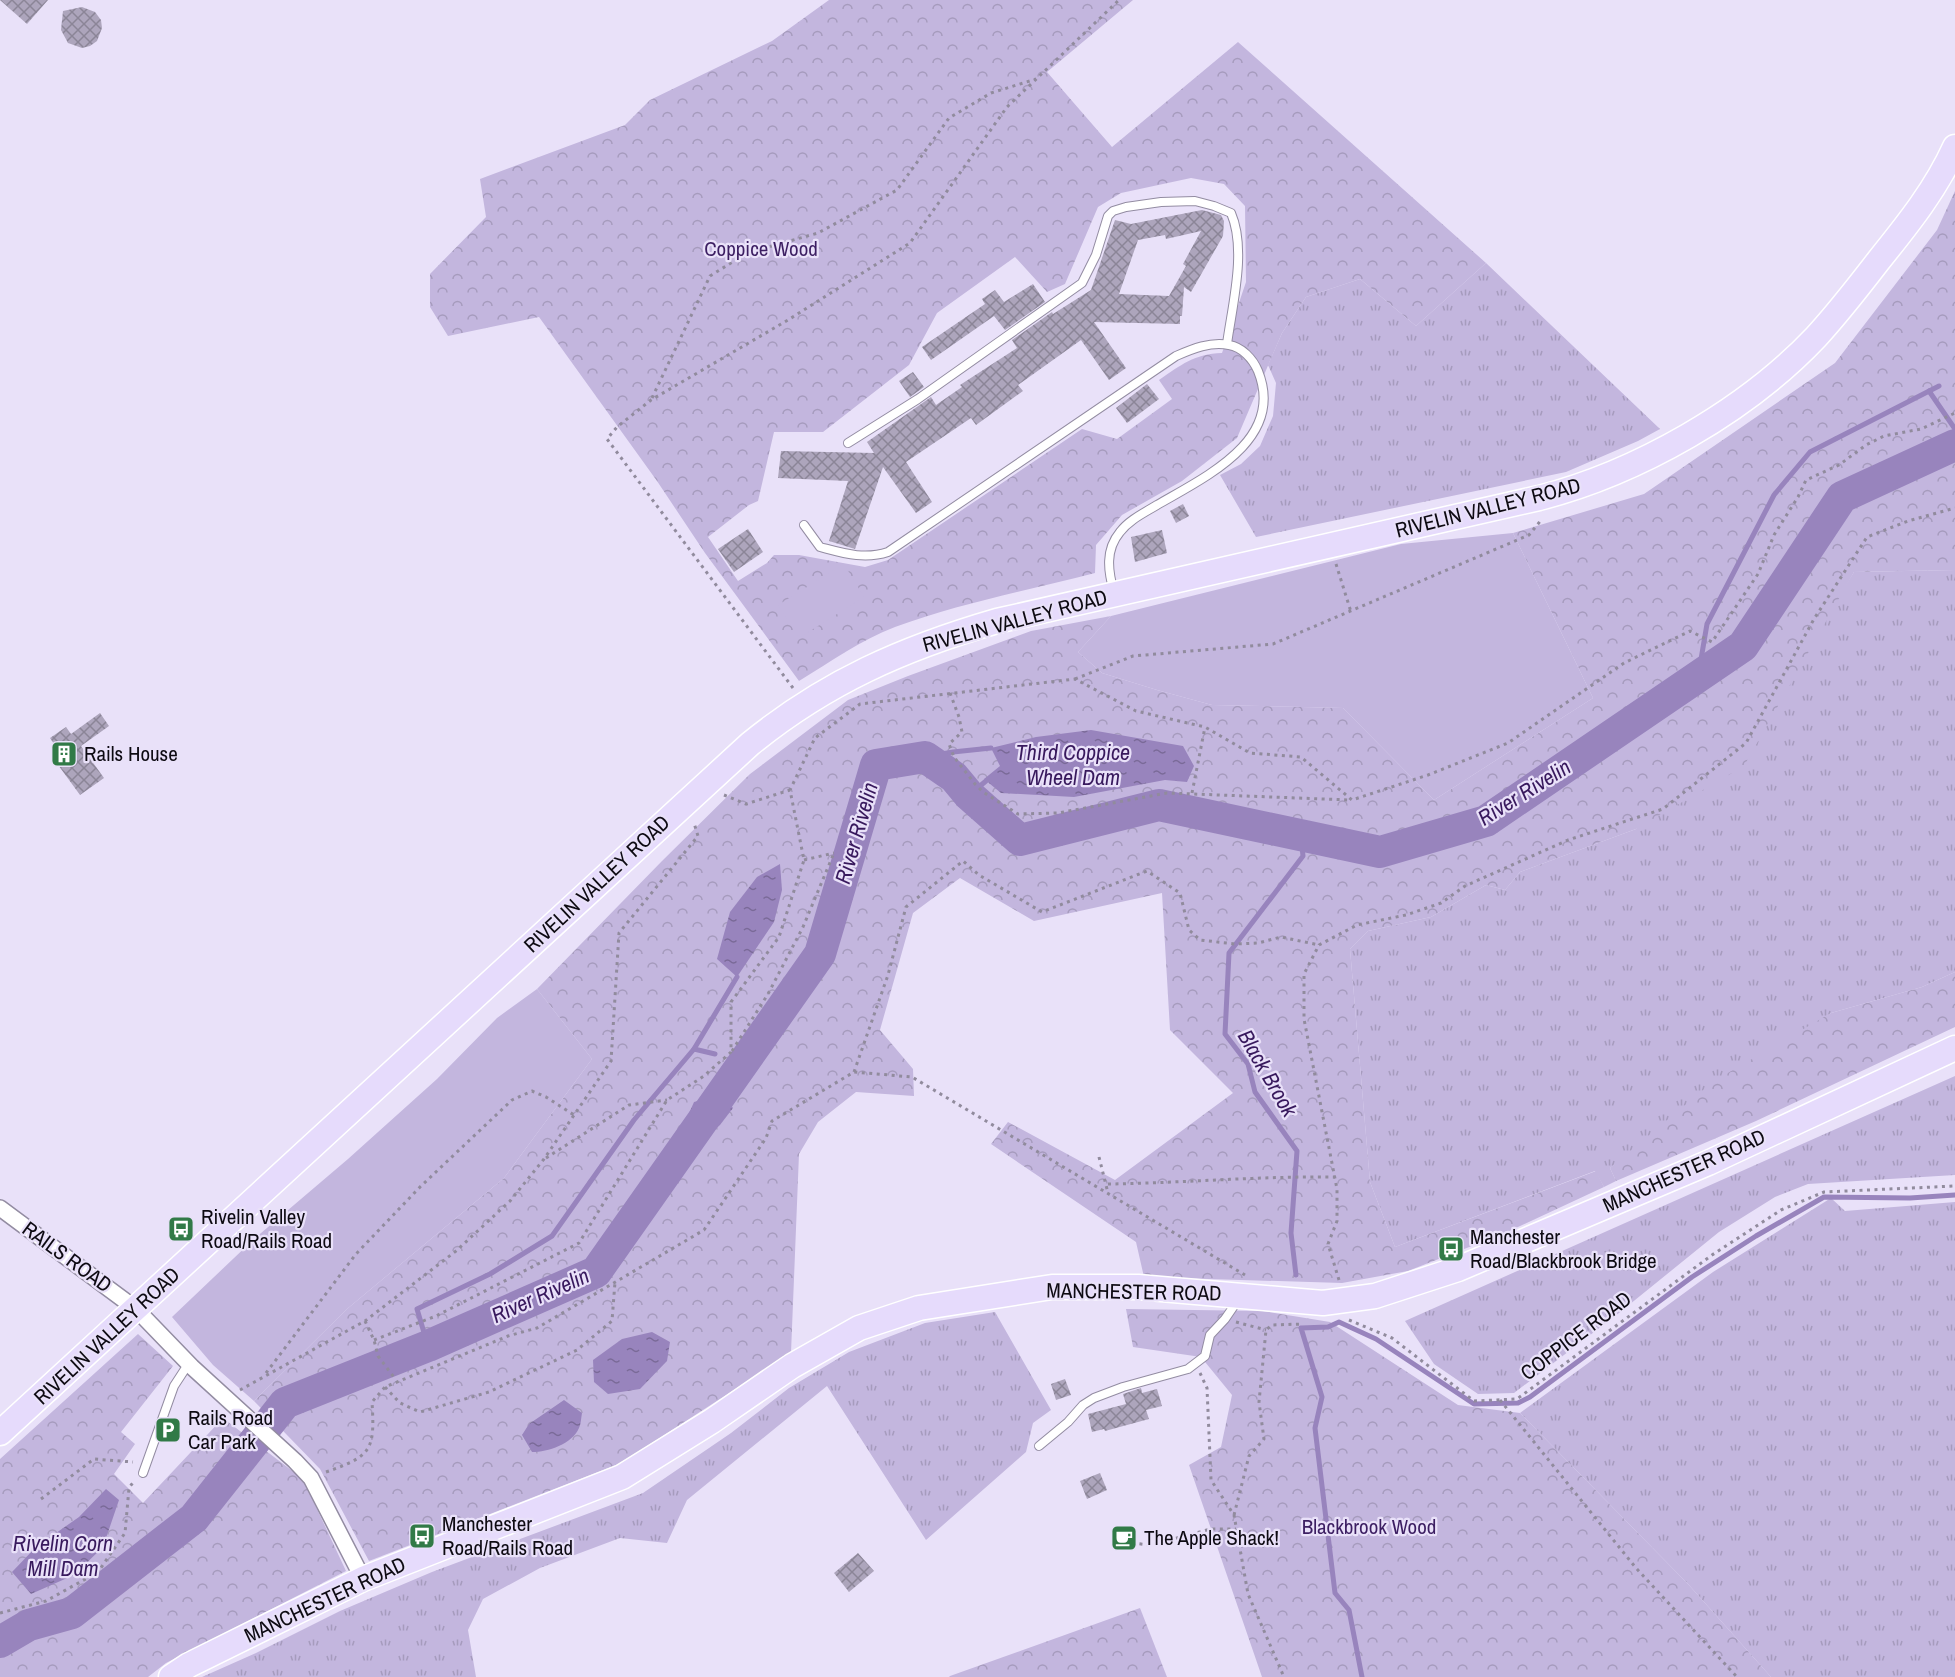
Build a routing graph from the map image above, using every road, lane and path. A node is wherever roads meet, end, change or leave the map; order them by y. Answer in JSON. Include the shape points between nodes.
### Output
{"nodes":[{"id":1,"x":1119,"y":0,"type":"edge"},
{"id":2,"x":1036,"y":79,"type":"junction"},
{"id":3,"x":1955,"y":147,"type":"edge"},
{"id":4,"x":1227,"y":344,"type":"junction"},
{"id":5,"x":651,"y":399,"type":"junction"},
{"id":6,"x":1955,"y":413,"type":"edge"},
{"id":7,"x":848,"y":443,"type":"dead end"},
{"id":8,"x":1955,"y":508,"type":"edge"},
{"id":9,"x":1543,"y":518,"type":"dead end"},
{"id":10,"x":804,"y":525,"type":"dead end"},
{"id":11,"x":1330,"y":545,"type":"junction"},
{"id":12,"x":1114,"y":594,"type":"junction"},
{"id":13,"x":1351,"y":612,"type":"junction"},
{"id":14,"x":1075,"y":679,"type":"junction"},
{"id":15,"x":950,"y":693,"type":"junction"},
{"id":16,"x":805,"y":703,"type":"junction"},
{"id":17,"x":1205,"y":727,"type":"junction"},
{"id":18,"x":790,"y":790,"type":"junction"},
{"id":19,"x":695,"y":794,"type":"junction"},
{"id":20,"x":1192,"y":794,"type":"junction"},
{"id":21,"x":1352,"y":800,"type":"junction"},
{"id":22,"x":804,"y":860,"type":"junction"},
{"id":23,"x":1319,"y":945,"type":"junction"},
{"id":24,"x":1955,"y":1048,"type":"edge"},
{"id":25,"x":731,"y":1052,"type":"junction"},
{"id":26,"x":854,"y":1072,"type":"junction"},
{"id":27,"x":667,"y":1100,"type":"junction"},
{"id":28,"x":574,"y":1115,"type":"junction"},
{"id":29,"x":1100,"y":1157,"type":"dead end"},
{"id":30,"x":544,"y":1159,"type":"junction"},
{"id":31,"x":1335,"y":1177,"type":"junction"},
{"id":32,"x":1108,"y":1184,"type":"junction"},
{"id":33,"x":1955,"y":1186,"type":"edge"},
{"id":34,"x":1108,"y":1192,"type":"junction"},
{"id":35,"x":0,"y":1208,"type":"edge"},
{"id":36,"x":615,"y":1282,"type":"junction"},
{"id":37,"x":1245,"y":1295,"type":"junction"},
{"id":38,"x":136,"y":1309,"type":"junction"},
{"id":39,"x":1347,"y":1311,"type":"junction"},
{"id":40,"x":1225,"y":1319,"type":"junction"},
{"id":41,"x":365,"y":1321,"type":"junction"},
{"id":42,"x":1306,"y":1323,"type":"dead end"},
{"id":43,"x":1266,"y":1330,"type":"junction"},
{"id":44,"x":374,"y":1340,"type":"junction"},
{"id":45,"x":189,"y":1363,"type":"junction"},
{"id":46,"x":1196,"y":1363,"type":"junction"},
{"id":47,"x":265,"y":1375,"type":"junction"},
{"id":48,"x":396,"y":1381,"type":"junction"},
{"id":49,"x":385,"y":1387,"type":"junction"},
{"id":50,"x":226,"y":1398,"type":"junction"},
{"id":51,"x":1500,"y":1400,"type":"junction"},
{"id":52,"x":0,"y":1433,"type":"edge"},
{"id":53,"x":1039,"y":1446,"type":"dead end"},
{"id":54,"x":143,"y":1473,"type":"junction"},
{"id":55,"x":310,"y":1478,"type":"junction"},
{"id":56,"x":41,"y":1499,"type":"dead end"},
{"id":57,"x":1234,"y":1515,"type":"junction"},
{"id":58,"x":1236,"y":1529,"type":"junction"},
{"id":59,"x":1132,"y":1543,"type":"dead end"},
{"id":60,"x":363,"y":1579,"type":"junction"},
{"id":61,"x":0,"y":1613,"type":"edge"},
{"id":62,"x":171,"y":1677,"type":"edge"},
{"id":63,"x":1284,"y":1677,"type":"edge"},
{"id":64,"x":1737,"y":1677,"type":"edge"}],
"edges":[{"from":1,"to":2,"type":"path"},
{"from":2,"to":5,"type":"path","via":[[1007,107],[910,243],[788,320]]},
{"from":2,"to":5,"type":"path","via":[[991,93],[949,118],[897,190],[818,232],[747,253],[710,276]]},
{"from":3,"to":11,"type":"main road","name":"RIVELIN VALLEY ROAD","via":[[1911,220],[1836,314],[1793,359],[1717,416],[1639,462],[1571,490]]},
{"from":4,"to":7,"type":"lane","via":[[1237,259],[1231,213],[1195,201],[1126,207],[1108,216],[1082,283],[918,399]]},
{"from":4,"to":10,"type":"lane","via":[[1206,345],[1176,356],[888,552],[866,556],[820,547]]},
{"from":4,"to":12,"type":"lane","via":[[1249,356],[1256,366],[1264,396],[1260,422],[1232,457],[1120,531],[1113,541],[1109,561]]},
{"from":5,"to":16,"type":"path","via":[[607,439]]},
{"from":6,"to":21,"type":"path","via":[[1921,429],[1884,436],[1839,465],[1806,480],[1774,535],[1758,574],[1712,642],[1690,631],[1624,663],[1508,743]]},
{"from":8,"to":23,"type":"path","via":[[1867,537],[1814,619],[1746,743],[1663,809],[1568,840],[1465,886],[1441,903],[1357,926]]},
{"from":9,"to":13,"type":"path","via":[[1529,535]]},
{"from":11,"to":12,"type":"main road","name":"RIVELIN VALLEY ROAD"},
{"from":11,"to":13,"type":"path"},
{"from":12,"to":16,"type":"main road","name":"RIVELIN VALLEY ROAD","via":[[1042,609],[942,638],[870,667]]},
{"from":13,"to":14,"type":"path","via":[[1273,644],[1133,656]]},
{"from":14,"to":15,"type":"path"},
{"from":14,"to":17,"type":"path","via":[[1136,711]]},
{"from":15,"to":18,"type":"path","via":[[861,704],[815,738]]},
{"from":15,"to":20,"type":"path","via":[[962,732],[949,744],[954,757],[983,792],[1018,814],[1058,813],[1167,793]]},
{"from":16,"to":19,"type":"main road","name":"RIVELIN VALLEY ROAD","via":[[750,744]]},
{"from":17,"to":20,"type":"path"},
{"from":17,"to":21,"type":"path","via":[[1250,753],[1301,758]]},
{"from":18,"to":19,"type":"path","via":[[746,804]]},
{"from":18,"to":22,"type":"path"},
{"from":19,"to":28,"type":"path","via":[[698,836],[619,933],[611,1061]]},
{"from":19,"to":38,"type":"main road","name":"RIVELIN VALLEY ROAD"},
{"from":20,"to":21,"type":"path"},
{"from":22,"to":25,"type":"path","via":[[779,937],[731,1002]]},
{"from":22,"to":25,"type":"path","via":[[834,853],[803,927],[768,994]]},
{"from":23,"to":26,"type":"path","via":[[1281,937],[1235,944],[1200,940],[1189,930],[1180,892],[1147,871],[1042,912],[979,875],[963,861],[906,907],[888,975]]},
{"from":23,"to":31,"type":"path","via":[[1304,974],[1304,1019]]},
{"from":24,"to":39,"type":"main road","name":"MANCHESTER ROAD","via":[[1708,1163],[1458,1269],[1375,1296]]},
{"from":25,"to":27,"type":"path","via":[[704,1077]]},
{"from":26,"to":34,"type":"path","via":[[912,1077]]},
{"from":26,"to":36,"type":"path","via":[[772,1121],[765,1138],[704,1230]]},
{"from":27,"to":30,"type":"path","via":[[629,1105]]},
{"from":27,"to":44,"type":"path","via":[[579,1243],[436,1316]]},
{"from":28,"to":30,"type":"path"},
{"from":28,"to":47,"type":"path","via":[[532,1090],[512,1100],[356,1254]]},
{"from":29,"to":32,"type":"path"},
{"from":30,"to":41,"type":"path","via":[[510,1201],[456,1251]]},
{"from":31,"to":32,"type":"path"},
{"from":31,"to":39,"type":"path","via":[[1337,1221],[1328,1244]]},
{"from":32,"to":34,"type":"path"},
{"from":33,"to":51,"type":"path","name":"COPPICE ROAD","via":[[1824,1192],[1781,1210],[1712,1255],[1517,1400]]},
{"from":34,"to":37,"type":"path","via":[[1250,1278]]},
{"from":35,"to":38,"type":"street","name":"RAILS ROAD"},
{"from":36,"to":48,"type":"path","via":[[537,1328]]},
{"from":36,"to":49,"type":"path","via":[[612,1321],[577,1350],[489,1392],[420,1412],[400,1403]]},
{"from":37,"to":39,"type":"main road","name":"MANCHESTER ROAD","via":[[1323,1303]]},
{"from":37,"to":40,"type":"lane"},
{"from":37,"to":60,"type":"main road","name":"MANCHESTER ROAD","via":[[1138,1287],[1052,1287],[919,1308],[859,1328],[820,1350],[622,1477]]},
{"from":38,"to":45,"type":"street","name":"RAILS ROAD"},
{"from":38,"to":52,"type":"main road","name":"RIVELIN VALLEY ROAD"},
{"from":39,"to":51,"type":"path","name":"COPPICE ROAD","via":[[1392,1338],[1474,1401]]},
{"from":40,"to":43,"type":"path"},
{"from":40,"to":46,"type":"lane","via":[[1210,1335],[1205,1356]]},
{"from":41,"to":44,"type":"path"},
{"from":41,"to":47,"type":"path"},
{"from":42,"to":43,"type":"path","via":[[1272,1325]]},
{"from":43,"to":57,"type":"path","via":[[1259,1402],[1264,1439],[1249,1456]]},
{"from":44,"to":48,"type":"path","via":[[378,1356]]},
{"from":45,"to":50,"type":"street","name":"RAILS ROAD"},
{"from":45,"to":54,"type":"lane","via":[[174,1386]]},
{"from":46,"to":53,"type":"lane","via":[[1188,1369],[1094,1398]]},
{"from":46,"to":57,"type":"path","via":[[1207,1388],[1211,1480]]},
{"from":47,"to":50,"type":"path"},
{"from":48,"to":49,"type":"path"},
{"from":49,"to":55,"type":"path","via":[[372,1402],[372,1444],[361,1458]]},
{"from":50,"to":55,"type":"street","name":"RAILS ROAD"},
{"from":51,"to":64,"type":"path","via":[[1636,1568]]},
{"from":54,"to":56,"type":"path","via":[[134,1462],[94,1460]]},
{"from":54,"to":61,"type":"path","via":[[129,1488],[125,1533],[98,1572],[46,1601]]},
{"from":55,"to":60,"type":"street","name":"RAILS ROAD"},
{"from":57,"to":58,"type":"path"},
{"from":58,"to":59,"type":"path","via":[[1211,1529],[1150,1545]]},
{"from":58,"to":63,"type":"path","via":[[1248,1594]]},
{"from":60,"to":62,"type":"main road","name":"MANCHESTER ROAD"}]}
